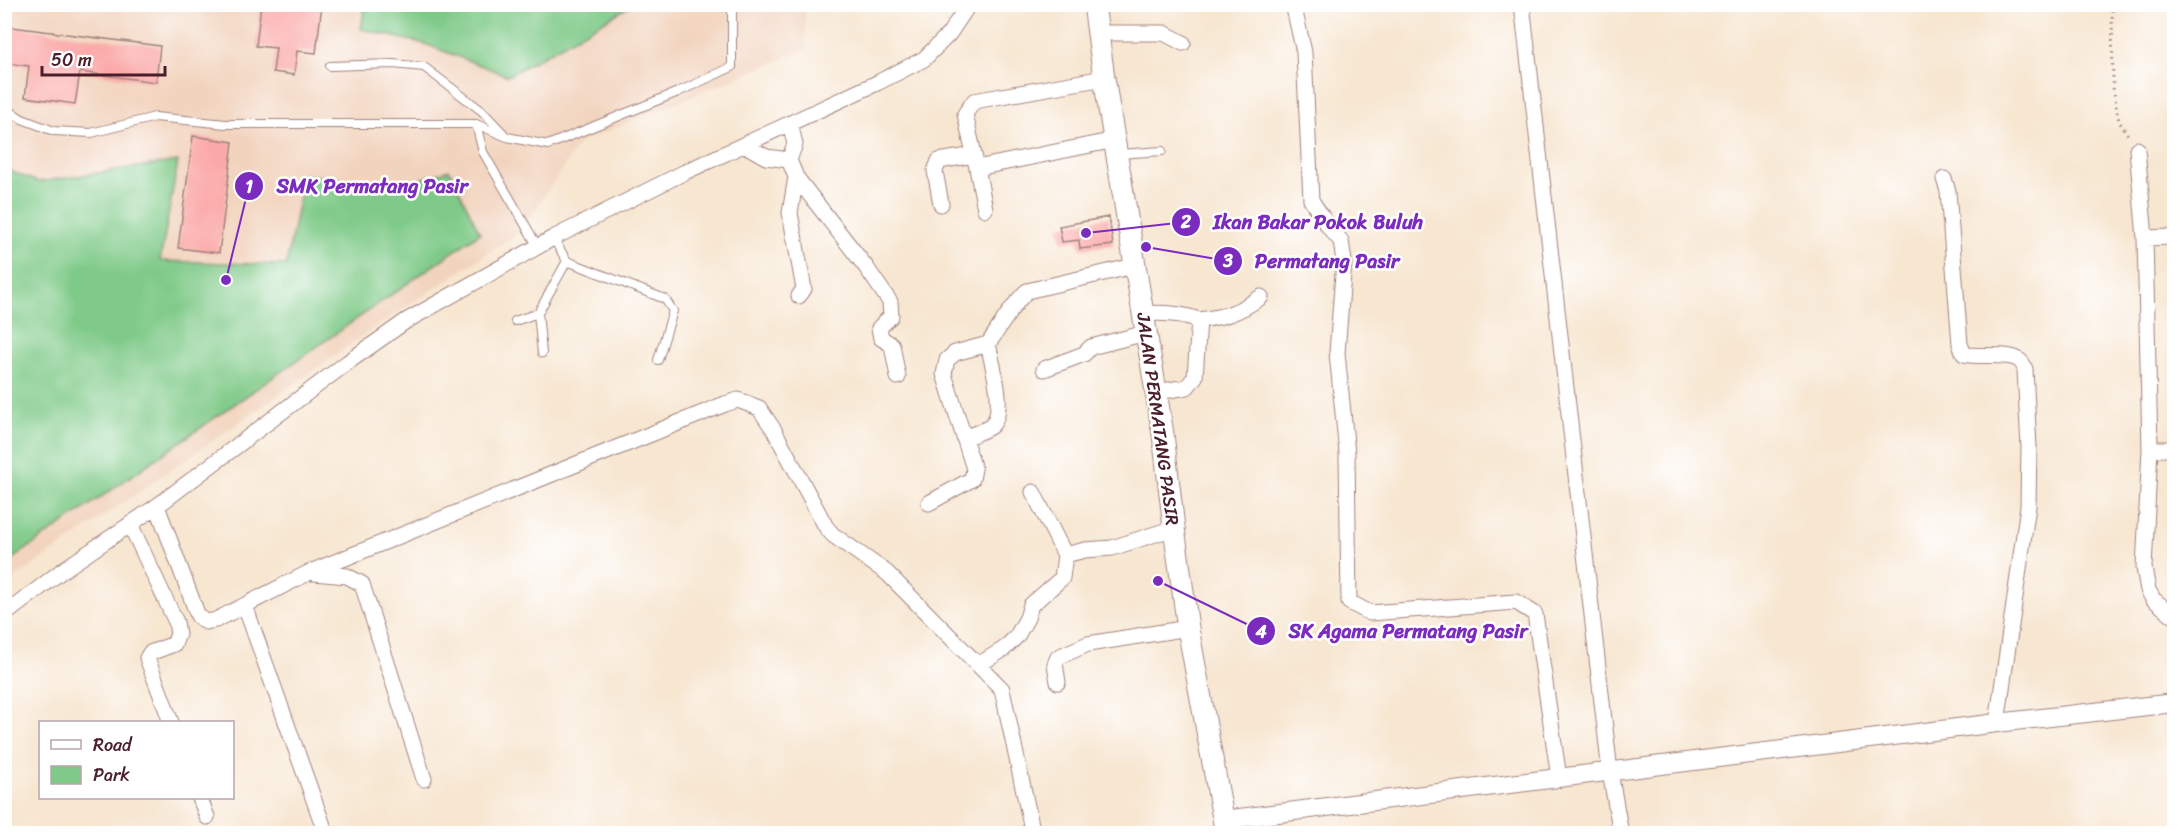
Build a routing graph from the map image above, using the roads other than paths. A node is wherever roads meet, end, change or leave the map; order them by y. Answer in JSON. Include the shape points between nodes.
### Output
{"nodes":[{"id":1,"x":732,"y":4,"type":"edge"},
{"id":2,"x":969,"y":4,"type":"edge"},
{"id":3,"x":1094,"y":4,"type":"edge"},
{"id":4,"x":1293,"y":4,"type":"edge"},
{"id":5,"x":1522,"y":4,"type":"edge"},
{"id":6,"x":1098,"y":33,"type":"junction"},
{"id":7,"x":1183,"y":43,"type":"dead end"},
{"id":8,"x":330,"y":66,"type":"dead end"},
{"id":9,"x":1104,"y":78,"type":"junction"},
{"id":10,"x":4,"y":107,"type":"edge"},
{"id":11,"x":790,"y":123,"type":"junction"},
{"id":12,"x":476,"y":124,"type":"junction"},
{"id":13,"x":507,"y":138,"type":"junction"},
{"id":14,"x":745,"y":145,"type":"junction"},
{"id":15,"x":1117,"y":147,"type":"junction"},
{"id":16,"x":2137,"y":149,"type":"road end"},
{"id":17,"x":1162,"y":151,"type":"dead end"},
{"id":18,"x":789,"y":160,"type":"junction"},
{"id":19,"x":975,"y":161,"type":"junction"},
{"id":20,"x":796,"y":177,"type":"junction"},
{"id":21,"x":1944,"y":179,"type":"dead end"},
{"id":22,"x":941,"y":204,"type":"dead end"},
{"id":23,"x":985,"y":210,"type":"dead end"},
{"id":24,"x":2175,"y":237,"type":"edge"},
{"id":25,"x":553,"y":238,"type":"junction"},
{"id":26,"x":2145,"y":238,"type":"junction"},
{"id":27,"x":538,"y":247,"type":"junction"},
{"id":28,"x":567,"y":261,"type":"junction"},
{"id":29,"x":1134,"y":266,"type":"junction"},
{"id":30,"x":799,"y":296,"type":"dead end"},
{"id":31,"x":1261,"y":297,"type":"dead end"},
{"id":32,"x":538,"y":314,"type":"junction"},
{"id":33,"x":1199,"y":320,"type":"junction"},
{"id":34,"x":515,"y":321,"type":"dead end"},
{"id":35,"x":1145,"y":324,"type":"junction"},
{"id":36,"x":988,"y":344,"type":"junction"},
{"id":37,"x":542,"y":353,"type":"dead end"},
{"id":38,"x":658,"y":360,"type":"dead end"},
{"id":39,"x":1044,"y":369,"type":"dead end"},
{"id":40,"x":898,"y":377,"type":"dead end"},
{"id":41,"x":1157,"y":392,"type":"junction"},
{"id":42,"x":965,"y":438,"type":"junction"},
{"id":43,"x":2150,"y":449,"type":"junction"},
{"id":44,"x":2175,"y":449,"type":"edge"},
{"id":45,"x":1033,"y":492,"type":"dead end"},
{"id":46,"x":929,"y":503,"type":"dead end"},
{"id":47,"x":157,"y":506,"type":"junction"},
{"id":48,"x":130,"y":524,"type":"junction"},
{"id":49,"x":1174,"y":528,"type":"junction"},
{"id":50,"x":1065,"y":555,"type":"junction"},
{"id":51,"x":308,"y":573,"type":"junction"},
{"id":52,"x":245,"y":606,"type":"junction"},
{"id":53,"x":4,"y":615,"type":"edge"},
{"id":54,"x":2175,"y":615,"type":"edge"},
{"id":55,"x":1188,"y":628,"type":"junction"},
{"id":56,"x":978,"y":665,"type":"junction"},
{"id":57,"x":1058,"y":682,"type":"dead end"},
{"id":58,"x":2175,"y":703,"type":"edge"},
{"id":59,"x":170,"y":721,"type":"edge"},
{"id":60,"x":1997,"y":723,"type":"junction"},
{"id":61,"x":1610,"y":772,"type":"junction"},
{"id":62,"x":1559,"y":778,"type":"junction"},
{"id":63,"x":424,"y":779,"type":"dead end"},
{"id":64,"x":200,"y":799,"type":"edge"},
{"id":65,"x":207,"y":818,"type":"dead end"},
{"id":66,"x":1225,"y":827,"type":"edge"},
{"id":67,"x":326,"y":834,"type":"edge"},
{"id":68,"x":1033,"y":834,"type":"edge"},
{"id":69,"x":1621,"y":834,"type":"edge"}],
"edges":[{"from":1,"to":13,"type":"lane","via":[[732,67],[548,145]]},
{"from":2,"to":11,"type":"street","via":[[924,59]]},
{"from":3,"to":6,"type":"main road","name":"JALAN PERMATANG PASIR"},
{"from":4,"to":62,"type":"street","via":[[1304,52],[1311,200],[1341,241],[1344,261],[1337,353],[1347,453],[1349,602],[1370,613],[1516,602],[1535,614]]},
{"from":5,"to":61,"type":"street"},
{"from":6,"to":7,"type":"street","via":[[1164,33]]},
{"from":6,"to":9,"type":"main road","name":"JALAN PERMATANG PASIR"},
{"from":8,"to":13,"type":"lane","via":[[424,67],[482,111]]},
{"from":9,"to":15,"type":"main road","name":"JALAN PERMATANG PASIR"},
{"from":9,"to":19,"type":"street","via":[[974,101],[965,114]]},
{"from":10,"to":12,"type":"lane","via":[[22,119],[54,131],[91,133],[155,117],[226,124]]},
{"from":11,"to":14,"type":"street"},
{"from":11,"to":18,"type":"street","via":[[795,144]]},
{"from":12,"to":13,"type":"lane"},
{"from":12,"to":27,"type":"lane","via":[[483,152]]},
{"from":14,"to":18,"type":"street","via":[[766,157]]},
{"from":14,"to":25,"type":"street"},
{"from":15,"to":17,"type":"lane"},
{"from":15,"to":19,"type":"street"},
{"from":15,"to":29,"type":"main road","name":"JALAN PERMATANG PASIR"},
{"from":16,"to":26,"type":"street"},
{"from":18,"to":20,"type":"street"},
{"from":19,"to":22,"type":"street","via":[[939,161],[935,171]]},
{"from":19,"to":23,"type":"street"},
{"from":20,"to":30,"type":"street","via":[[790,213],[804,289]]},
{"from":20,"to":40,"type":"street","via":[[890,302],[891,316],[879,328],[881,338],[892,345]]},
{"from":21,"to":60,"type":"street","via":[[1964,354],[2011,356],[2025,369],[2028,506]]},
{"from":24,"to":26,"type":"street"},
{"from":25,"to":27,"type":"street"},
{"from":25,"to":28,"type":"lane"},
{"from":26,"to":43,"type":"street"},
{"from":27,"to":47,"type":"street","via":[[406,321]]},
{"from":28,"to":32,"type":"lane"},
{"from":28,"to":38,"type":"lane","via":[[665,299],[673,311]]},
{"from":29,"to":35,"type":"main road","name":"JALAN PERMATANG PASIR"},
{"from":29,"to":36,"type":"street","via":[[1027,291],[1014,303]]},
{"from":31,"to":33,"type":"street","via":[[1240,311]]},
{"from":32,"to":34,"type":"lane"},
{"from":32,"to":37,"type":"lane"},
{"from":33,"to":35,"type":"street","via":[[1163,312]]},
{"from":33,"to":41,"type":"street","via":[[1195,377],[1187,387]]},
{"from":35,"to":39,"type":"street"},
{"from":35,"to":41,"type":"main road","name":"JALAN PERMATANG PASIR"},
{"from":36,"to":42,"type":"street","via":[[999,402],[997,418],[990,427]]},
{"from":36,"to":42,"type":"street","via":[[955,353],[947,360],[944,374]]},
{"from":41,"to":49,"type":"main road","name":"JALAN PERMATANG PASIR"},
{"from":42,"to":46,"type":"street","via":[[974,469],[972,480]]},
{"from":43,"to":44,"type":"street"},
{"from":43,"to":54,"type":"street","via":[[2144,568],[2153,599]]},
{"from":45,"to":50,"type":"street"},
{"from":47,"to":48,"type":"street"},
{"from":47,"to":52,"type":"street","via":[[198,616],[206,622],[216,620]]},
{"from":48,"to":53,"type":"street"},
{"from":48,"to":59,"type":"street","via":[[176,622],[178,634],[174,644],[147,658]]},
{"from":49,"to":50,"type":"street","via":[[1112,548]]},
{"from":49,"to":55,"type":"main road","name":"JALAN PERMATANG PASIR"},
{"from":50,"to":56,"type":"street","via":[[1062,578],[1031,605],[1017,636]]},
{"from":51,"to":52,"type":"street"},
{"from":51,"to":56,"type":"street","via":[[738,400],[759,408],[833,535],[887,573]]},
{"from":51,"to":63,"type":"street","via":[[347,576],[362,584]]},
{"from":52,"to":67,"type":"street"},
{"from":55,"to":57,"type":"street","via":[[1088,644],[1058,657]]},
{"from":55,"to":66,"type":"main road","name":"JALAN PERMATANG PASIR"},
{"from":56,"to":68,"type":"street","via":[[1002,689]]},
{"from":58,"to":60,"type":"street"},
{"from":60,"to":61,"type":"street"},
{"from":61,"to":62,"type":"street"},
{"from":61,"to":69,"type":"street"},
{"from":62,"to":66,"type":"street"},
{"from":64,"to":65,"type":"street"}]}
